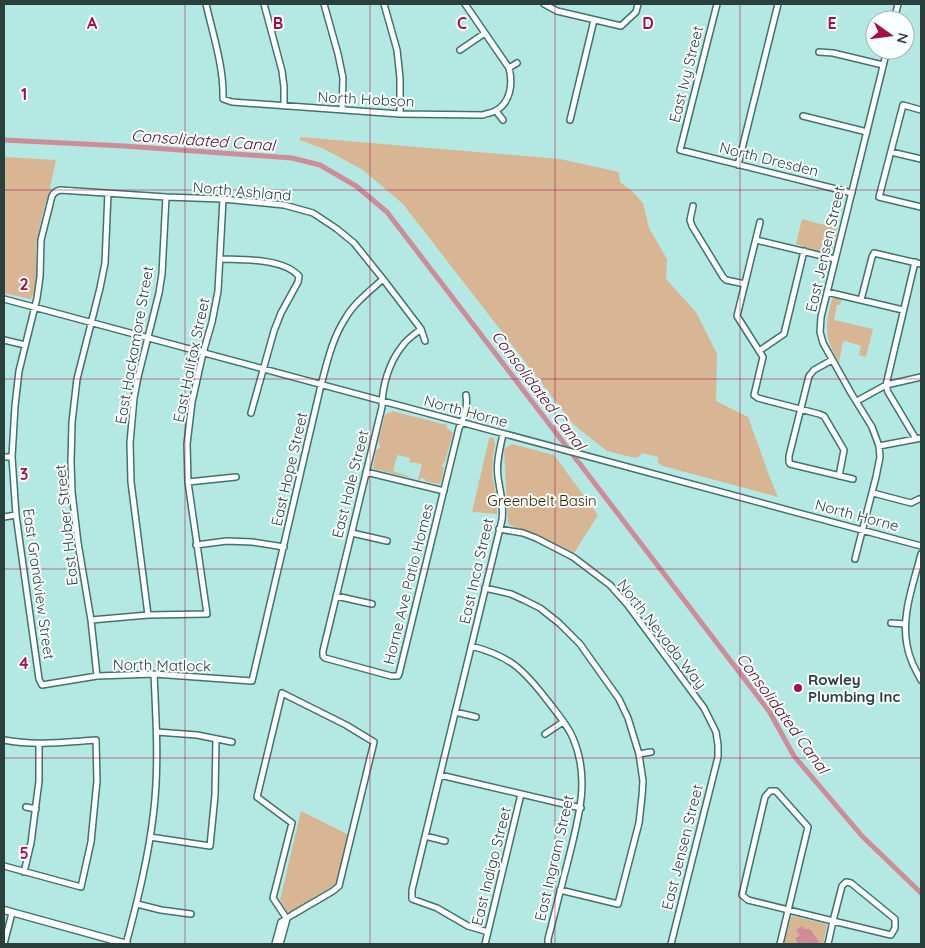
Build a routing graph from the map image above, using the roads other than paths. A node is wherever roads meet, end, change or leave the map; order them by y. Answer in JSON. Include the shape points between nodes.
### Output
{"nodes":[{"id":1,"x":206,"y":4,"type":"edge"},
{"id":2,"x":264,"y":4,"type":"edge"},
{"id":3,"x":324,"y":4,"type":"edge"},
{"id":4,"x":384,"y":4,"type":"edge"},
{"id":5,"x":465,"y":4,"type":"edge"},
{"id":6,"x":544,"y":4,"type":"edge"},
{"id":7,"x":560,"y":4,"type":"edge"},
{"id":8,"x":638,"y":4,"type":"edge"},
{"id":9,"x":717,"y":4,"type":"edge"},
{"id":10,"x":778,"y":4,"type":"edge"},
{"id":11,"x":557,"y":11,"type":"junction"},
{"id":12,"x":594,"y":20,"type":"junction"},
{"id":13,"x":485,"y":34,"type":"junction"},
{"id":14,"x":460,"y":50,"type":"dead end"},
{"id":15,"x":819,"y":52,"type":"dead end"},
{"id":16,"x":884,"y":60,"type":"edge"},
{"id":17,"x":517,"y":63,"type":"dead end"},
{"id":18,"x":883,"y":65,"type":"junction"},
{"id":19,"x":509,"y":68,"type":"junction"},
{"id":20,"x":284,"y":106,"type":"junction"},
{"id":21,"x":342,"y":110,"type":"junction"},
{"id":22,"x":921,"y":110,"type":"edge"},
{"id":23,"x":496,"y":111,"type":"junction"},
{"id":24,"x":400,"y":114,"type":"junction"},
{"id":25,"x":803,"y":116,"type":"dead end"},
{"id":26,"x":502,"y":120,"type":"dead end"},
{"id":27,"x":570,"y":120,"type":"dead end"},
{"id":28,"x":867,"y":132,"type":"junction"},
{"id":29,"x":680,"y":150,"type":"joint"},
{"id":30,"x":891,"y":152,"type":"junction"},
{"id":31,"x":921,"y":159,"type":"edge"},
{"id":32,"x":738,"y":165,"type":"junction"},
{"id":33,"x":56,"y":191,"type":"joint"},
{"id":34,"x":108,"y":193,"type":"junction"},
{"id":35,"x":852,"y":193,"type":"junction"},
{"id":36,"x":166,"y":197,"type":"junction"},
{"id":37,"x":223,"y":199,"type":"junction"},
{"id":38,"x":693,"y":206,"type":"dead end"},
{"id":39,"x":921,"y":207,"type":"edge"},
{"id":40,"x":760,"y":222,"type":"dead end"},
{"id":41,"x":756,"y":240,"type":"junction"},
{"id":42,"x":804,"y":251,"type":"junction"},
{"id":43,"x":221,"y":259,"type":"junction"},
{"id":44,"x":835,"y":259,"type":"junction"},
{"id":45,"x":915,"y":262,"type":"junction"},
{"id":46,"x":921,"y":264,"type":"edge"},
{"id":47,"x":383,"y":280,"type":"junction"},
{"id":48,"x":745,"y":284,"type":"junction"},
{"id":49,"x":827,"y":292,"type":"junction"},
{"id":50,"x":4,"y":299,"type":"edge"},
{"id":51,"x":861,"y":300,"type":"junction"},
{"id":52,"x":35,"y":308,"type":"junction"},
{"id":53,"x":903,"y":310,"type":"junction"},
{"id":54,"x":91,"y":323,"type":"junction"},
{"id":55,"x":420,"y":329,"type":"junction"},
{"id":56,"x":148,"y":338,"type":"junction"},
{"id":57,"x":4,"y":340,"type":"edge"},
{"id":58,"x":425,"y":341,"type":"dead end"},
{"id":59,"x":25,"y":345,"type":"junction"},
{"id":60,"x":759,"y":351,"type":"junction"},
{"id":61,"x":203,"y":353,"type":"junction"},
{"id":62,"x":832,"y":360,"type":"junction"},
{"id":63,"x":262,"y":369,"type":"junction"},
{"id":64,"x":921,"y":377,"type":"edge"},
{"id":65,"x":321,"y":385,"type":"junction"},
{"id":66,"x":886,"y":385,"type":"junction"},
{"id":67,"x":466,"y":396,"type":"dead end"},
{"id":68,"x":382,"y":401,"type":"junction"},
{"id":69,"x":857,"y":401,"type":"junction"},
{"id":70,"x":801,"y":409,"type":"junction"},
{"id":71,"x":251,"y":413,"type":"dead end"},
{"id":72,"x":462,"y":423,"type":"junction"},
{"id":73,"x":503,"y":434,"type":"junction"},
{"id":74,"x":919,"y":439,"type":"edge"},
{"id":75,"x":879,"y":446,"type":"junction"},
{"id":76,"x":4,"y":457,"type":"edge"},
{"id":77,"x":12,"y":457,"type":"junction"},
{"id":78,"x":366,"y":472,"type":"junction"},
{"id":79,"x":839,"y":476,"type":"junction"},
{"id":80,"x":236,"y":477,"type":"dead end"},
{"id":81,"x":853,"y":479,"type":"dead end"},
{"id":82,"x":188,"y":482,"type":"junction"},
{"id":83,"x":444,"y":491,"type":"junction"},
{"id":84,"x":873,"y":493,"type":"junction"},
{"id":85,"x":919,"y":499,"type":"dead end"},
{"id":86,"x":16,"y":515,"type":"junction"},
{"id":87,"x":4,"y":516,"type":"edge"},
{"id":88,"x":499,"y":529,"type":"junction"},
{"id":89,"x":863,"y":530,"type":"junction"},
{"id":90,"x":352,"y":532,"type":"junction"},
{"id":91,"x":387,"y":541,"type":"dead end"},
{"id":92,"x":196,"y":545,"type":"junction"},
{"id":93,"x":921,"y":546,"type":"edge"},
{"id":94,"x":284,"y":547,"type":"junction"},
{"id":95,"x":921,"y":554,"type":"edge"},
{"id":96,"x":855,"y":559,"type":"dead end"},
{"id":97,"x":486,"y":588,"type":"junction"},
{"id":98,"x":336,"y":596,"type":"junction"},
{"id":99,"x":372,"y":604,"type":"dead end"},
{"id":100,"x":148,"y":615,"type":"junction"},
{"id":101,"x":91,"y":620,"type":"junction"},
{"id":102,"x":891,"y":623,"type":"dead end"},
{"id":103,"x":906,"y":624,"type":"junction"},
{"id":104,"x":471,"y":646,"type":"junction"},
{"id":105,"x":323,"y":656,"type":"joint"},
{"id":106,"x":154,"y":674,"type":"junction"},
{"id":107,"x":98,"y":676,"type":"junction"},
{"id":108,"x":921,"y":680,"type":"edge"},
{"id":109,"x":252,"y":681,"type":"joint"},
{"id":110,"x":42,"y":685,"type":"joint"},
{"id":111,"x":455,"y":712,"type":"junction"},
{"id":112,"x":476,"y":717,"type":"dead end"},
{"id":113,"x":563,"y":722,"type":"junction"},
{"id":114,"x":157,"y":732,"type":"junction"},
{"id":115,"x":545,"y":734,"type":"dead end"},
{"id":116,"x":216,"y":739,"type":"junction"},
{"id":117,"x":4,"y":740,"type":"edge"},
{"id":118,"x":232,"y":742,"type":"dead end"},
{"id":119,"x":39,"y":744,"type":"junction"},
{"id":120,"x":651,"y":752,"type":"dead end"},
{"id":121,"x":639,"y":754,"type":"junction"},
{"id":122,"x":718,"y":756,"type":"joint"},
{"id":123,"x":440,"y":775,"type":"junction"},
{"id":124,"x":521,"y":794,"type":"junction"},
{"id":125,"x":26,"y":807,"type":"dead end"},
{"id":126,"x":36,"y":808,"type":"junction"},
{"id":127,"x":581,"y":808,"type":"junction"},
{"id":128,"x":425,"y":836,"type":"junction"},
{"id":129,"x":150,"y":837,"type":"junction"},
{"id":130,"x":445,"y":841,"type":"dead end"},
{"id":131,"x":4,"y":866,"type":"edge"},
{"id":132,"x":24,"y":872,"type":"junction"},
{"id":133,"x":560,"y":890,"type":"junction"},
{"id":134,"x":137,"y":904,"type":"junction"},
{"id":135,"x":4,"y":910,"type":"edge"},
{"id":136,"x":788,"y":910,"type":"junction"},
{"id":137,"x":12,"y":912,"type":"junction"},
{"id":138,"x":191,"y":914,"type":"dead end"},
{"id":139,"x":287,"y":919,"type":"junction"},
{"id":140,"x":833,"y":921,"type":"junction"},
{"id":141,"x":488,"y":932,"type":"junction"},
{"id":142,"x":4,"y":944,"type":"edge"},
{"id":143,"x":126,"y":944,"type":"edge"},
{"id":144,"x":275,"y":944,"type":"edge"},
{"id":145,"x":280,"y":944,"type":"edge"},
{"id":146,"x":485,"y":944,"type":"edge"},
{"id":147,"x":548,"y":944,"type":"edge"},
{"id":148,"x":671,"y":944,"type":"edge"},
{"id":149,"x":780,"y":944,"type":"edge"},
{"id":150,"x":828,"y":944,"type":"edge"}],
"edges":[{"from":1,"to":20,"type":"street","name":"North Hobson","via":[[224,82],[223,99]]},
{"from":2,"to":20,"type":"street","via":[[282,71]]},
{"from":3,"to":21,"type":"street","via":[[338,54]]},
{"from":4,"to":24,"type":"street","via":[[397,50]]},
{"from":5,"to":13,"type":"street"},
{"from":6,"to":11,"type":"street"},
{"from":7,"to":11,"type":"street"},
{"from":8,"to":12,"type":"street","via":[[636,12],[620,26]]},
{"from":9,"to":29,"type":"street","name":"East Ivy Street"},
{"from":10,"to":32,"type":"street"},
{"from":11,"to":12,"type":"street"},
{"from":12,"to":27,"type":"street"},
{"from":13,"to":14,"type":"street"},
{"from":13,"to":19,"type":"street"},
{"from":15,"to":18,"type":"street"},
{"from":16,"to":18,"type":"street","name":"East Jensen Street"},
{"from":17,"to":19,"type":"street"},
{"from":18,"to":28,"type":"street","name":"East Jensen Street"},
{"from":19,"to":23,"type":"street","via":[[511,90],[506,102]]},
{"from":20,"to":21,"type":"street","name":"North Hobson"},
{"from":21,"to":24,"type":"street","name":"North Hobson"},
{"from":22,"to":30,"type":"street","via":[[903,105]]},
{"from":23,"to":24,"type":"street","name":"North Hobson","via":[[483,115]]},
{"from":23,"to":26,"type":"street"},
{"from":25,"to":28,"type":"street"},
{"from":28,"to":35,"type":"street","name":"East Jensen Street"},
{"from":29,"to":32,"type":"street","name":"North Dresden"},
{"from":30,"to":31,"type":"street"},
{"from":30,"to":39,"type":"street","via":[[879,197]]},
{"from":32,"to":35,"type":"street","name":"North Dresden"},
{"from":33,"to":34,"type":"street","name":"North Ashland"},
{"from":33,"to":52,"type":"street","name":"East Grandview Street","via":[[41,240]]},
{"from":34,"to":36,"type":"street","name":"North Ashland"},
{"from":34,"to":54,"type":"street","name":"East Huber Street","via":[[105,263]]},
{"from":35,"to":44,"type":"street","name":"East Jensen Street"},
{"from":36,"to":37,"type":"street","name":"North Ashland"},
{"from":36,"to":56,"type":"street","name":"East Hackamore Street","via":[[162,274]]},
{"from":37,"to":43,"type":"street","name":"East Halifax Street"},
{"from":37,"to":47,"type":"street","name":"North Ashland","via":[[284,205],[313,213],[354,243]]},
{"from":38,"to":48,"type":"street","via":[[692,226],[723,277]]},
{"from":40,"to":41,"type":"street"},
{"from":41,"to":42,"type":"street"},
{"from":41,"to":48,"type":"street"},
{"from":42,"to":44,"type":"street"},
{"from":42,"to":60,"type":"street","via":[[784,334]]},
{"from":43,"to":61,"type":"street","name":"East Halifax Street","via":[[218,291]]},
{"from":43,"to":63,"type":"street","via":[[263,261],[283,266],[299,276],[277,322]]},
{"from":44,"to":49,"type":"street","name":"East Jensen Street"},
{"from":45,"to":46,"type":"street"},
{"from":45,"to":51,"type":"street","via":[[874,253]]},
{"from":45,"to":53,"type":"street"},
{"from":47,"to":55,"type":"street","name":"North Ashland"},
{"from":47,"to":65,"type":"street","name":"East Hope Street","via":[[362,297],[345,318],[332,345]]},
{"from":48,"to":60,"type":"street","via":[[737,316]]},
{"from":49,"to":51,"type":"street"},
{"from":49,"to":62,"type":"street","name":"East Jensen Street","via":[[820,332]]},
{"from":50,"to":52,"type":"street","name":"North Horne"},
{"from":51,"to":53,"type":"street"},
{"from":52,"to":54,"type":"street","name":"North Horne"},
{"from":52,"to":59,"type":"street","name":"East Grandview Street"},
{"from":53,"to":66,"type":"street"},
{"from":54,"to":56,"type":"street","name":"North Horne"},
{"from":54,"to":101,"type":"street","name":"East Huber Street","via":[[78,379],[71,462],[78,543]]},
{"from":55,"to":58,"type":"street","name":"North Ashland"},
{"from":55,"to":68,"type":"street","name":"East Hale Street","via":[[403,344],[391,363]]},
{"from":56,"to":61,"type":"street","name":"North Horne"},
{"from":56,"to":100,"type":"street","name":"East Hackamore Street","via":[[134,398],[130,443],[131,482]]},
{"from":57,"to":59,"type":"street"},
{"from":59,"to":77,"type":"street","name":"East Grandview Street","via":[[14,406]]},
{"from":60,"to":70,"type":"street","via":[[762,357],[754,395]]},
{"from":61,"to":63,"type":"street","name":"North Horne"},
{"from":61,"to":82,"type":"street","name":"East Halifax Street","via":[[187,444]]},
{"from":62,"to":69,"type":"street","name":"East Jensen Street"},
{"from":62,"to":70,"type":"street","via":[[809,376]]},
{"from":63,"to":65,"type":"street","name":"North Horne"},
{"from":63,"to":71,"type":"street"},
{"from":64,"to":66,"type":"street"},
{"from":65,"to":68,"type":"street","name":"North Horne"},
{"from":65,"to":94,"type":"street","name":"East Hope Street"},
{"from":66,"to":69,"type":"street"},
{"from":66,"to":74,"type":"street"},
{"from":67,"to":72,"type":"street","name":"Horne Ave Patio Homes","via":[[468,405]]},
{"from":68,"to":72,"type":"street","name":"North Horne"},
{"from":68,"to":78,"type":"street","name":"East Hale Street"},
{"from":69,"to":75,"type":"street","name":"East Jensen Street"},
{"from":70,"to":79,"type":"street","via":[[824,416],[844,450]]},
{"from":70,"to":79,"type":"street","via":[[789,456],[790,464]]},
{"from":72,"to":73,"type":"street","name":"North Horne"},
{"from":72,"to":83,"type":"street","name":"Horne Ave Patio Homes"},
{"from":73,"to":88,"type":"street","name":"East Inca Street","via":[[497,466],[503,506]]},
{"from":73,"to":89,"type":"street","name":"North Horne"},
{"from":74,"to":75,"type":"street"},
{"from":75,"to":84,"type":"street","name":"East Jensen Street"},
{"from":76,"to":77,"type":"street"},
{"from":77,"to":86,"type":"street","name":"East Grandview Street"},
{"from":78,"to":83,"type":"street","name":"Horne Ave Patio Homes"},
{"from":78,"to":90,"type":"street","name":"East Hale Street"},
{"from":79,"to":81,"type":"street"},
{"from":80,"to":82,"type":"street"},
{"from":82,"to":92,"type":"street","name":"East Halifax Street"},
{"from":83,"to":105,"type":"street","name":"Horne Ave Patio Homes","via":[[400,674],[391,676]]},
{"from":84,"to":85,"type":"street","via":[[911,503]]},
{"from":84,"to":89,"type":"street","name":"East Jensen Street"},
{"from":86,"to":87,"type":"street"},
{"from":86,"to":110,"type":"street","name":"East Grandview Street"},
{"from":88,"to":97,"type":"street","name":"East Inca Street"},
{"from":88,"to":122,"type":"street","name":"North Nevada Way","via":[[536,538],[573,557],[610,585],[704,708],[716,732]]},
{"from":89,"to":93,"type":"street","name":"North Horne"},
{"from":89,"to":96,"type":"street","name":"East Jensen Street"},
{"from":90,"to":91,"type":"street"},
{"from":90,"to":98,"type":"street","name":"East Hale Street"},
{"from":92,"to":94,"type":"street","via":[[235,541]]},
{"from":92,"to":100,"type":"street","name":"East Halifax Street","via":[[207,614]]},
{"from":94,"to":109,"type":"street","name":"East Hope Street"},
{"from":95,"to":103,"type":"street"},
{"from":97,"to":104,"type":"street","name":"East Inca Street"},
{"from":97,"to":121,"type":"street","via":[[511,594],[540,608],[580,644],[622,705]]},
{"from":98,"to":99,"type":"street"},
{"from":98,"to":105,"type":"street","name":"East Hale Street"},
{"from":100,"to":101,"type":"street"},
{"from":101,"to":107,"type":"street","name":"East Huber Street"},
{"from":102,"to":103,"type":"street"},
{"from":103,"to":108,"type":"street","via":[[909,654]]},
{"from":104,"to":111,"type":"street","name":"East Inca Street"},
{"from":104,"to":113,"type":"street","name":"East Ingram Street","via":[[497,655],[522,670]]},
{"from":106,"to":107,"type":"street","name":"North Matlock"},
{"from":106,"to":109,"type":"street","name":"North Matlock"},
{"from":106,"to":114,"type":"street"},
{"from":107,"to":110,"type":"street","name":"North Matlock"},
{"from":111,"to":112,"type":"street"},
{"from":111,"to":123,"type":"street","name":"East Inca Street"},
{"from":113,"to":115,"type":"street"},
{"from":113,"to":127,"type":"street","name":"East Ingram Street","via":[[580,762]]},
{"from":114,"to":116,"type":"street"},
{"from":114,"to":129,"type":"street","via":[[155,808]]},
{"from":116,"to":118,"type":"street"},
{"from":116,"to":129,"type":"street","via":[[210,846]]},
{"from":117,"to":119,"type":"street"},
{"from":119,"to":126,"type":"street"},
{"from":119,"to":132,"type":"street","via":[[96,740],[94,811],[81,887]]},
{"from":120,"to":121,"type":"street"},
{"from":121,"to":133,"type":"street","via":[[643,781],[641,808],[618,904]]},
{"from":122,"to":148,"type":"street","name":"East Jensen Street"},
{"from":123,"to":124,"type":"street"},
{"from":123,"to":128,"type":"street","name":"East Inca Street"},
{"from":124,"to":127,"type":"street"},
{"from":124,"to":141,"type":"street","name":"East Indigo Street"},
{"from":125,"to":126,"type":"street"},
{"from":126,"to":132,"type":"street"},
{"from":127,"to":133,"type":"street","name":"East Ingram Street"},
{"from":128,"to":130,"type":"street"},
{"from":128,"to":141,"type":"street","name":"East Inca Street","via":[[412,899]]},
{"from":129,"to":134,"type":"street"},
{"from":131,"to":132,"type":"street"},
{"from":133,"to":147,"type":"street","name":"East Ingram Street"},
{"from":134,"to":138,"type":"street"},
{"from":134,"to":143,"type":"street"},
{"from":135,"to":137,"type":"main road"},
{"from":136,"to":136,"type":"street","via":[[748,900],[742,894],[765,797],[770,791],[776,791],[808,827]]},
{"from":136,"to":140,"type":"street"},
{"from":136,"to":149,"type":"street"},
{"from":137,"to":142,"type":"street"},
{"from":137,"to":143,"type":"main road"},
{"from":139,"to":139,"type":"street","via":[[273,898],[292,823],[257,796],[282,694],[346,724],[374,742],[339,886]]},
{"from":139,"to":144,"type":"street","via":[[281,922]]},
{"from":139,"to":145,"type":"street"},
{"from":140,"to":140,"type":"street","via":[[842,886],[846,882],[894,919],[895,928],[891,935]]},
{"from":140,"to":150,"type":"street"},
{"from":141,"to":146,"type":"street","name":"East Indigo Street"}]}
